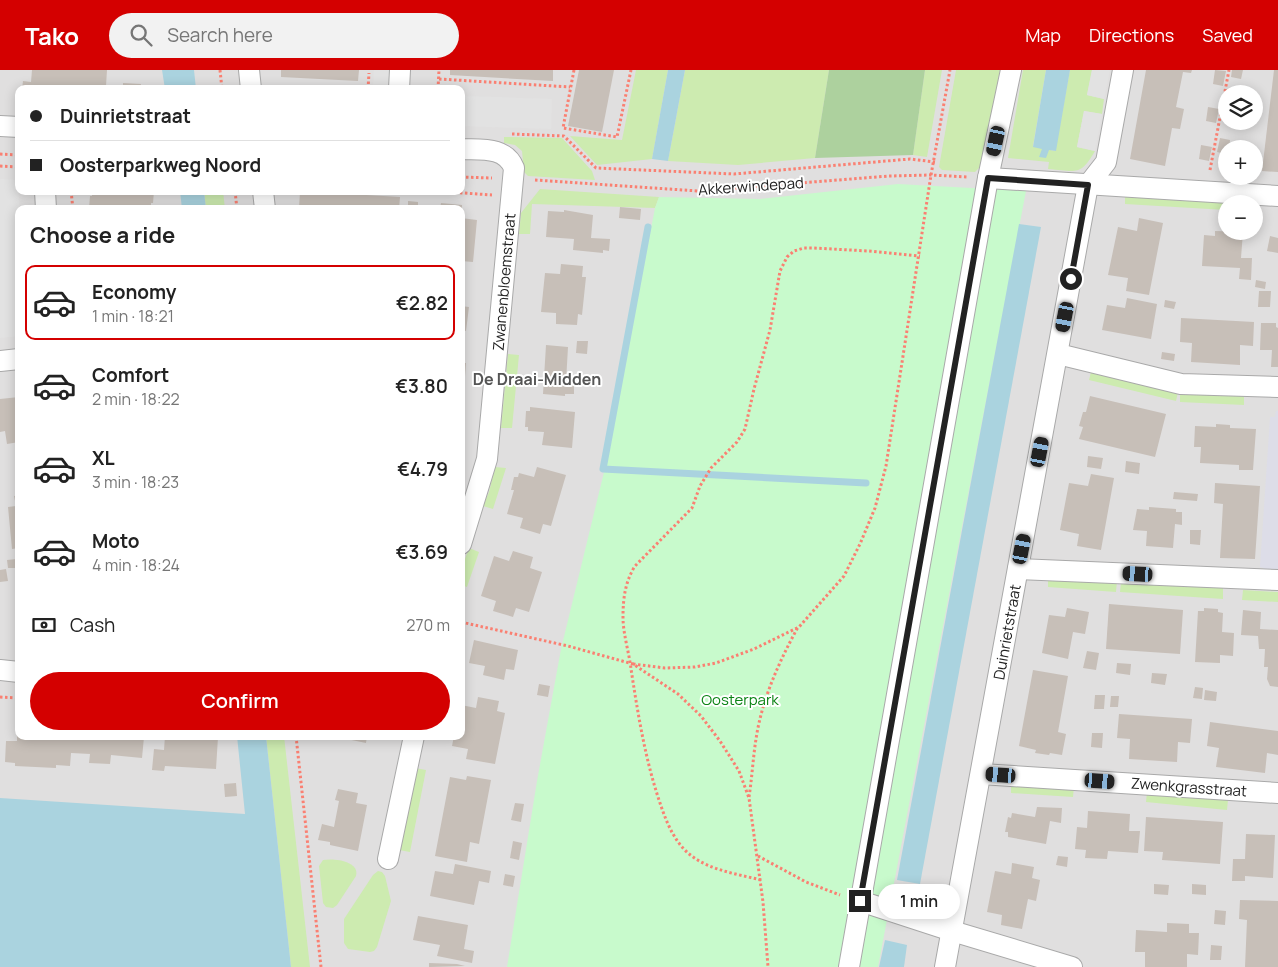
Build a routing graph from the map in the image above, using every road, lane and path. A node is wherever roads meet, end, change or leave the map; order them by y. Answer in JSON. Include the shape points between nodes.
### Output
{"nodes":[{"id":1,"x":220,"y":70,"type":"edge"},
{"id":2,"x":249,"y":70,"type":"edge"},
{"id":3,"x":400,"y":70,"type":"edge"},
{"id":4,"x":439,"y":70,"type":"edge"},
{"id":5,"x":574,"y":70,"type":"edge"},
{"id":6,"x":631,"y":70,"type":"edge"},
{"id":7,"x":950,"y":70,"type":"edge"},
{"id":8,"x":1011,"y":70,"type":"edge"},
{"id":9,"x":1123,"y":70,"type":"edge"},
{"id":10,"x":1229,"y":70,"type":"edge"},
{"id":11,"x":369,"y":73,"type":"dead end"},
{"id":12,"x":438,"y":78,"type":"junction"},
{"id":13,"x":222,"y":85,"type":"edge"},
{"id":14,"x":251,"y":85,"type":"edge"},
{"id":15,"x":368,"y":85,"type":"edge"},
{"id":16,"x":399,"y":85,"type":"edge"},
{"id":17,"x":438,"y":85,"type":"edge"},
{"id":18,"x":570,"y":87,"type":"junction"},
{"id":19,"x":0,"y":126,"type":"edge"},
{"id":20,"x":15,"y":128,"type":"edge"},
{"id":21,"x":566,"y":129,"type":"junction"},
{"id":22,"x":510,"y":134,"type":"dead end"},
{"id":23,"x":564,"y":136,"type":"junction"},
{"id":24,"x":465,"y":149,"type":"edge"},
{"id":25,"x":0,"y":154,"type":"edge"},
{"id":26,"x":15,"y":155,"type":"edge"},
{"id":27,"x":935,"y":162,"type":"junction"},
{"id":28,"x":0,"y":166,"type":"edge"},
{"id":29,"x":15,"y":167,"type":"edge"},
{"id":30,"x":932,"y":175,"type":"junction"},
{"id":31,"x":465,"y":177,"type":"edge"},
{"id":32,"x":988,"y":178,"type":"junction"},
{"id":33,"x":1088,"y":185,"type":"junction"},
{"id":34,"x":513,"y":187,"type":"junction"},
{"id":35,"x":465,"y":189,"type":"edge"},
{"id":36,"x":1206,"y":192,"type":"junction"},
{"id":37,"x":1278,"y":196,"type":"edge"},
{"id":38,"x":920,"y":256,"type":"junction"},
{"id":39,"x":1058,"y":354,"type":"junction"},
{"id":40,"x":15,"y":359,"type":"edge"},
{"id":41,"x":0,"y":361,"type":"edge"},
{"id":42,"x":1278,"y":387,"type":"edge"},
{"id":43,"x":465,"y":531,"type":"edge"},
{"id":44,"x":1018,"y":569,"type":"junction"},
{"id":45,"x":1278,"y":580,"type":"edge"},
{"id":46,"x":465,"y":623,"type":"edge"},
{"id":47,"x":798,"y":627,"type":"junction"},
{"id":48,"x":632,"y":664,"type":"junction"},
{"id":49,"x":0,"y":670,"type":"edge"},
{"id":50,"x":15,"y":672,"type":"edge"},
{"id":51,"x":0,"y":696,"type":"edge"},
{"id":52,"x":15,"y":698,"type":"edge"},
{"id":53,"x":296,"y":740,"type":"edge"},
{"id":54,"x":413,"y":740,"type":"edge"},
{"id":55,"x":981,"y":774,"type":"junction"},
{"id":56,"x":1278,"y":793,"type":"edge"},
{"id":57,"x":749,"y":798,"type":"junction"},
{"id":58,"x":758,"y":856,"type":"junction"},
{"id":59,"x":388,"y":859,"type":"dead end"},
{"id":60,"x":761,"y":880,"type":"junction"},
{"id":61,"x":860,"y":901,"type":"junction"},
{"id":62,"x":952,"y":931,"type":"junction"},
{"id":63,"x":321,"y":967,"type":"edge"},
{"id":64,"x":768,"y":967,"type":"edge"},
{"id":65,"x":849,"y":967,"type":"edge"},
{"id":66,"x":945,"y":967,"type":"edge"},
{"id":67,"x":1072,"y":967,"type":"edge"}],
"edges":[{"from":1,"to":13,"type":"path"},
{"from":2,"to":14,"type":"street"},
{"from":3,"to":16,"type":"street"},
{"from":4,"to":12,"type":"path"},
{"from":5,"to":18,"type":"path"},
{"from":6,"to":21,"type":"path","via":[[618,137]]},
{"from":7,"to":27,"type":"path"},
{"from":8,"to":32,"type":"street"},
{"from":9,"to":33,"type":"street","via":[[1106,162]]},
{"from":10,"to":36,"type":"path"},
{"from":11,"to":15,"type":"path"},
{"from":12,"to":17,"type":"path"},
{"from":12,"to":18,"type":"path"},
{"from":18,"to":21,"type":"path","via":[[563,128]]},
{"from":19,"to":20,"type":"street"},
{"from":21,"to":23,"type":"path"},
{"from":22,"to":23,"type":"path"},
{"from":23,"to":27,"type":"path","via":[[596,168],[734,174],[910,159]]},
{"from":24,"to":34,"type":"street","via":[[506,155],[514,168]]},
{"from":25,"to":26,"type":"path"},
{"from":27,"to":30,"type":"path"},
{"from":28,"to":29,"type":"path"},
{"from":30,"to":32,"type":"path","name":"Akkerwindepad"},
{"from":30,"to":34,"type":"path","name":"Akkerwindepad","via":[[698,191]]},
{"from":30,"to":38,"type":"path"},
{"from":31,"to":34,"type":"path","name":"Akkerwindepad"},
{"from":32,"to":33,"type":"street"},
{"from":32,"to":61,"type":"street"},
{"from":33,"to":36,"type":"street"},
{"from":33,"to":39,"type":"street","name":"Duinrietstraat"},
{"from":34,"to":35,"type":"path"},
{"from":34,"to":43,"type":"street","name":"Zwanenbloemstraat","via":[[487,460]]},
{"from":36,"to":37,"type":"street"},
{"from":38,"to":47,"type":"path","via":[[886,466],[876,508],[844,576]]},
{"from":38,"to":48,"type":"path","via":[[804,248],[787,257],[780,271],[770,330],[747,423],[737,442],[711,468],[692,508],[628,576],[623,618]]},
{"from":39,"to":42,"type":"street","via":[[1181,384]]},
{"from":39,"to":44,"type":"street","name":"Duinrietstraat"},
{"from":40,"to":41,"type":"street"},
{"from":44,"to":45,"type":"street"},
{"from":44,"to":55,"type":"street","name":"Duinrietstraat"},
{"from":46,"to":48,"type":"path"},
{"from":47,"to":48,"type":"path","via":[[716,663],[665,668]]},
{"from":47,"to":57,"type":"path","via":[[781,658],[766,698],[756,738]]},
{"from":48,"to":57,"type":"path","via":[[678,694],[701,716],[739,771]]},
{"from":48,"to":60,"type":"path","via":[[640,726],[652,780],[667,824],[682,847],[703,864]]},
{"from":49,"to":50,"type":"street"},
{"from":51,"to":52,"type":"path"},
{"from":53,"to":63,"type":"path"},
{"from":54,"to":59,"type":"street"},
{"from":55,"to":56,"type":"street","name":"Zwenkgrasstraat"},
{"from":55,"to":62,"type":"street","name":"Duinrietstraat"},
{"from":57,"to":58,"type":"path"},
{"from":58,"to":60,"type":"path"},
{"from":58,"to":61,"type":"path","via":[[806,882]]},
{"from":60,"to":64,"type":"path"},
{"from":61,"to":62,"type":"street"},
{"from":61,"to":65,"type":"street"},
{"from":62,"to":66,"type":"street","name":"Duinrietstraat"},
{"from":62,"to":67,"type":"street"}]}
